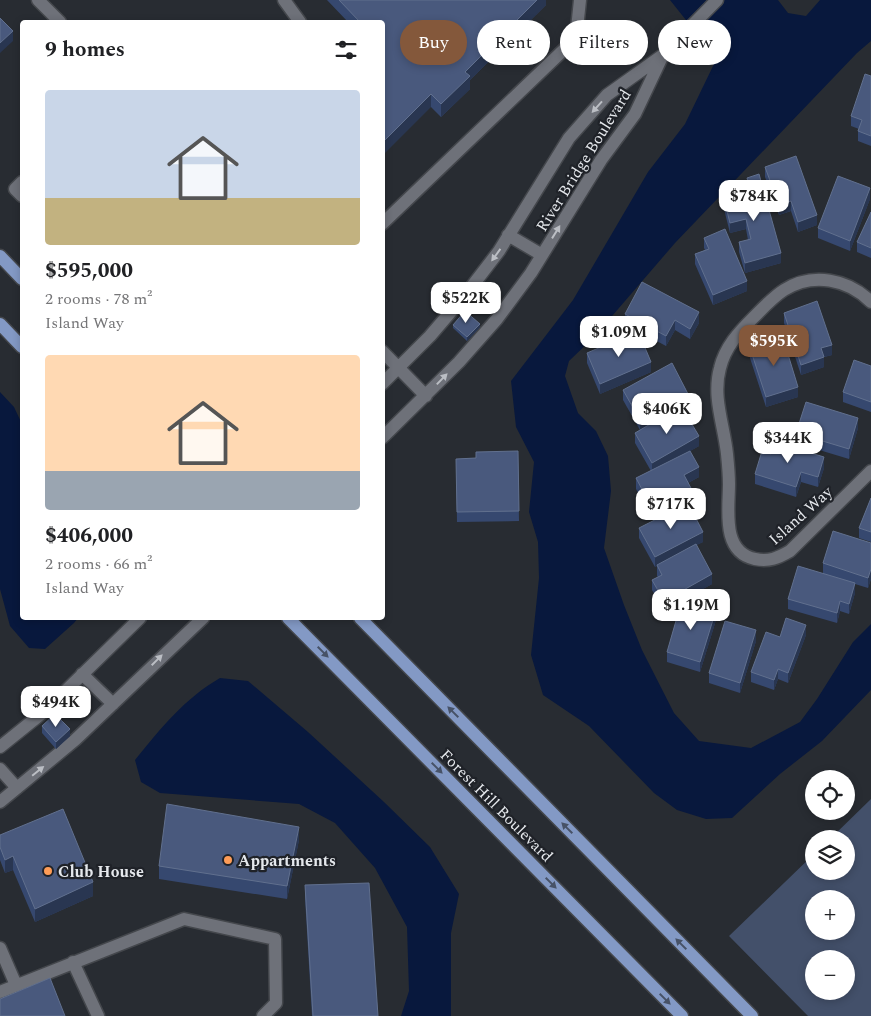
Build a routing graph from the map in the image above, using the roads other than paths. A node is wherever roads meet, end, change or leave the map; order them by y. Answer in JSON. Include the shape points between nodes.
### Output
{"nodes":[{"id":1,"x":38,"y":0,"type":"edge"},
{"id":2,"x":284,"y":0,"type":"edge"},
{"id":3,"x":580,"y":0,"type":"edge"},
{"id":4,"x":717,"y":0,"type":"edge"},
{"id":5,"x":58,"y":20,"type":"edge"},
{"id":6,"x":299,"y":20,"type":"edge"},
{"id":7,"x":697,"y":20,"type":"edge"},
{"id":8,"x":658,"y":59,"type":"edge"},
{"id":9,"x":658,"y":65,"type":"edge"},
{"id":10,"x":20,"y":184,"type":"edge"},
{"id":11,"x":20,"y":194,"type":"edge"},
{"id":12,"x":385,"y":221,"type":"edge"},
{"id":13,"x":508,"y":235,"type":"junction"},
{"id":14,"x":542,"y":255,"type":"junction"},
{"id":15,"x":0,"y":256,"type":"edge"},
{"id":16,"x":20,"y":277,"type":"edge"},
{"id":17,"x":871,"y":302,"type":"edge"},
{"id":18,"x":0,"y":324,"type":"edge"},
{"id":19,"x":20,"y":345,"type":"edge"},
{"id":20,"x":385,"y":354,"type":"edge"},
{"id":21,"x":399,"y":368,"type":"junction"},
{"id":22,"x":385,"y":381,"type":"edge"},
{"id":23,"x":426,"y":396,"type":"junction"},
{"id":24,"x":385,"y":434,"type":"edge"},
{"id":25,"x":871,"y":471,"type":"edge"},
{"id":26,"x":138,"y":620,"type":"edge"},
{"id":27,"x":201,"y":620,"type":"edge"},
{"id":28,"x":290,"y":620,"type":"edge"},
{"id":29,"x":362,"y":620,"type":"edge"},
{"id":30,"x":82,"y":674,"type":"junction"},
{"id":31,"x":113,"y":704,"type":"junction"},
{"id":32,"x":0,"y":747,"type":"edge"},
{"id":33,"x":0,"y":769,"type":"edge"},
{"id":34,"x":17,"y":788,"type":"junction"},
{"id":35,"x":0,"y":802,"type":"edge"},
{"id":36,"x":0,"y":948,"type":"edge"},
{"id":37,"x":73,"y":962,"type":"junction"},
{"id":38,"x":16,"y":985,"type":"junction"},
{"id":39,"x":0,"y":992,"type":"edge"},
{"id":40,"x":98,"y":1016,"type":"edge"},
{"id":41,"x":263,"y":1016,"type":"edge"},
{"id":42,"x":682,"y":1016,"type":"edge"},
{"id":43,"x":752,"y":1016,"type":"edge"}],
"edges":[{"from":1,"to":5,"type":"street"},
{"from":2,"to":6,"type":"street"},
{"from":3,"to":12,"type":"street","via":[[576,38]]},
{"from":4,"to":7,"type":"street","name":"River Bridge Boulevard"},
{"from":8,"to":13,"type":"street","name":"River Bridge Boulevard","one_way":true,"via":[[607,95],[569,138]]},
{"from":14,"to":9,"type":"street","name":"River Bridge Boulevard","one_way":true,"via":[[601,160],[635,114]]},
{"from":10,"to":11,"type":"street","via":[[15,189]]},
{"from":13,"to":14,"type":"street","name":"River Bridge Boulevard"},
{"from":13,"to":21,"type":"street","name":"River Bridge Boulevard","one_way":true,"via":[[466,294]]},
{"from":23,"to":14,"type":"street","name":"River Bridge Boulevard","one_way":true,"via":[[497,319]]},
{"from":15,"to":16,"type":"main road"},
{"from":17,"to":25,"type":"street","name":"Island Way","via":[[846,284],[820,280],[795,284],[773,299],[729,346],[720,366],[717,396],[727,452],[731,539],[751,558],[765,561],[778,558]]},
{"from":18,"to":19,"type":"main road"},
{"from":20,"to":21,"type":"street"},
{"from":21,"to":22,"type":"street","name":"River Bridge Boulevard"},
{"from":21,"to":23,"type":"street"},
{"from":23,"to":24,"type":"street","name":"River Bridge Boulevard"},
{"from":26,"to":30,"type":"street"},
{"from":31,"to":27,"type":"street","one_way":true},
{"from":28,"to":42,"type":"main road","name":"Forest Hill Boulevard","one_way":true},
{"from":43,"to":29,"type":"main road","name":"Forest Hill Boulevard","one_way":true},
{"from":30,"to":31,"type":"street"},
{"from":30,"to":32,"type":"street","via":[[46,710]]},
{"from":34,"to":31,"type":"street","one_way":true},
{"from":33,"to":34,"type":"street"},
{"from":34,"to":35,"type":"street"},
{"from":36,"to":38,"type":"street"},
{"from":37,"to":38,"type":"street"},
{"from":37,"to":40,"type":"street"},
{"from":37,"to":41,"type":"street","via":[[184,919],[276,939],[276,1003]]},
{"from":38,"to":39,"type":"street"}]}
